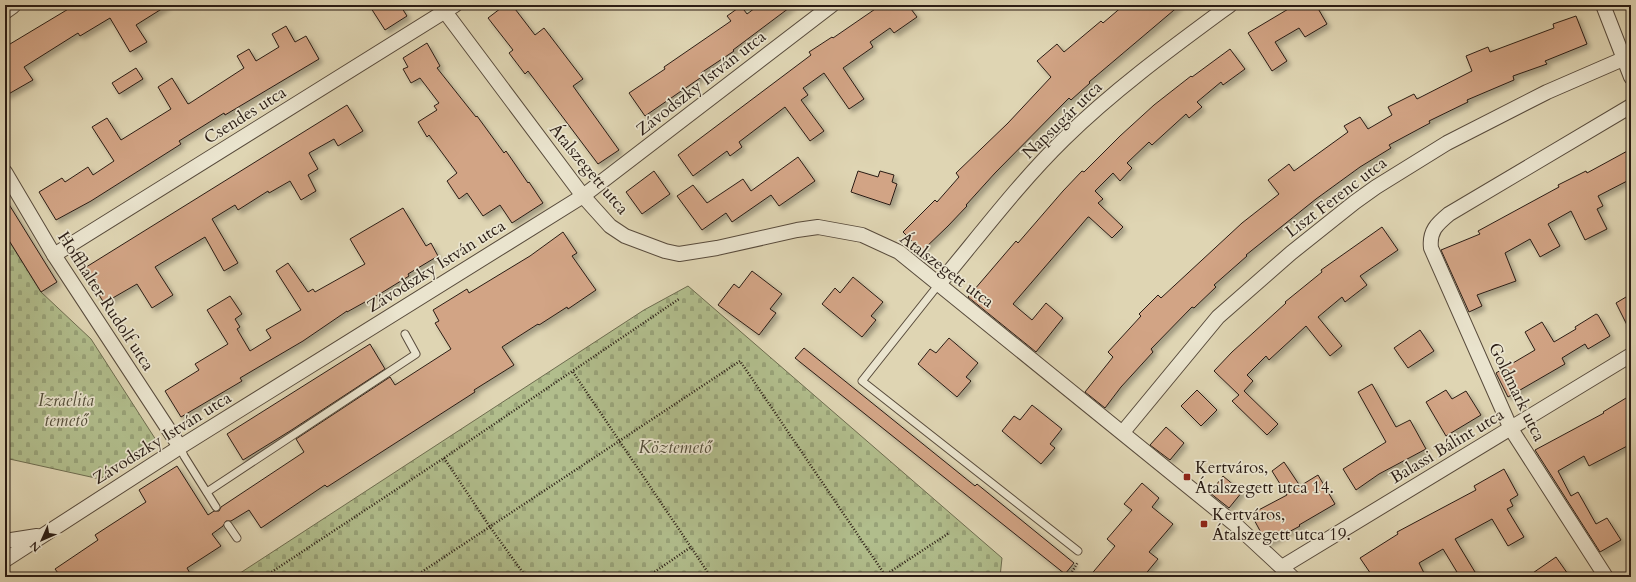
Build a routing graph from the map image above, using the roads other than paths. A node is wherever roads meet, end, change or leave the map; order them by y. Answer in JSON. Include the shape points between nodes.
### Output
{"nodes":[{"id":1,"x":12,"y":5,"type":"edge"},
{"id":2,"x":832,"y":5,"type":"edge"},
{"id":3,"x":1230,"y":5,"type":"edge"},
{"id":4,"x":1603,"y":5,"type":"edge"},
{"id":5,"x":446,"y":7,"type":"edge"},
{"id":6,"x":5,"y":10,"type":"edge"},
{"id":7,"x":1623,"y":59,"type":"junction"},
{"id":8,"x":1631,"y":78,"type":"edge"},
{"id":9,"x":1631,"y":106,"type":"edge"},
{"id":10,"x":5,"y":172,"type":"edge"},
{"id":11,"x":583,"y":196,"type":"junction"},
{"id":12,"x":54,"y":255,"type":"junction"},
{"id":13,"x":939,"y":284,"type":"junction"},
{"id":14,"x":405,"y":334,"type":"dead end"},
{"id":15,"x":1631,"y":355,"type":"edge"},
{"id":16,"x":1511,"y":429,"type":"junction"},
{"id":17,"x":1123,"y":432,"type":"junction"},
{"id":18,"x":180,"y":447,"type":"junction"},
{"id":19,"x":207,"y":492,"type":"junction"},
{"id":20,"x":216,"y":507,"type":"dead end"},
{"id":21,"x":228,"y":525,"type":"dead end"},
{"id":22,"x":43,"y":534,"type":"junction"},
{"id":23,"x":237,"y":538,"type":"dead end"},
{"id":24,"x":5,"y":541,"type":"edge"},
{"id":25,"x":1078,"y":551,"type":"road end"},
{"id":26,"x":5,"y":560,"type":"edge"},
{"id":27,"x":1287,"y":572,"type":"edge"},
{"id":28,"x":1606,"y":577,"type":"edge"}],
"edges":[{"from":1,"to":6,"type":"street"},
{"from":2,"to":11,"type":"street","name":"Závodszky István utca"},
{"from":3,"to":13,"type":"street","name":"Napsugár utca","via":[[1110,98],[1065,138]]},
{"from":4,"to":7,"type":"street"},
{"from":5,"to":11,"type":"street","name":"Átalszegett utca"},
{"from":5,"to":12,"type":"street","name":"Csendes utca"},
{"from":7,"to":8,"type":"street"},
{"from":7,"to":17,"type":"street","name":"Liszt Ferenc utca","via":[[1547,92],[1447,143],[1355,202],[1291,253],[1218,317]]},
{"from":9,"to":16,"type":"street","name":"Goldmark utca","via":[[1449,214],[1432,232],[1431,248]]},
{"from":10,"to":12,"type":"street","name":"Hoffhalter Rudolf utca"},
{"from":11,"to":13,"type":"street","name":"Átalszegett utca","via":[[610,226],[625,236],[665,252],[694,253],[818,227],[862,235],[899,252]]},
{"from":11,"to":18,"type":"street","name":"Závodszky István utca"},
{"from":12,"to":18,"type":"street","name":"Hoffhalter Rudolf utca"},
{"from":13,"to":17,"type":"street","name":"Átalszegett utca"},
{"from":13,"to":25,"type":"lane","via":[[862,380]]},
{"from":14,"to":19,"type":"lane","via":[[416,354]]},
{"from":15,"to":16,"type":"street","name":"Balassi Bálint utca"},
{"from":16,"to":27,"type":"street","name":"Balassi Bálint utca"},
{"from":16,"to":28,"type":"street","name":"Goldmark utca"},
{"from":17,"to":27,"type":"street","name":"Átalszegett utca","via":[[1238,526]]},
{"from":18,"to":19,"type":"lane"},
{"from":18,"to":22,"type":"street","name":"Závodszky István utca"},
{"from":19,"to":20,"type":"lane"},
{"from":21,"to":23,"type":"lane"},
{"from":22,"to":24,"type":"street","name":"Závodszky István utca"},
{"from":22,"to":26,"type":"street","name":"Závodszky István utca"}]}
